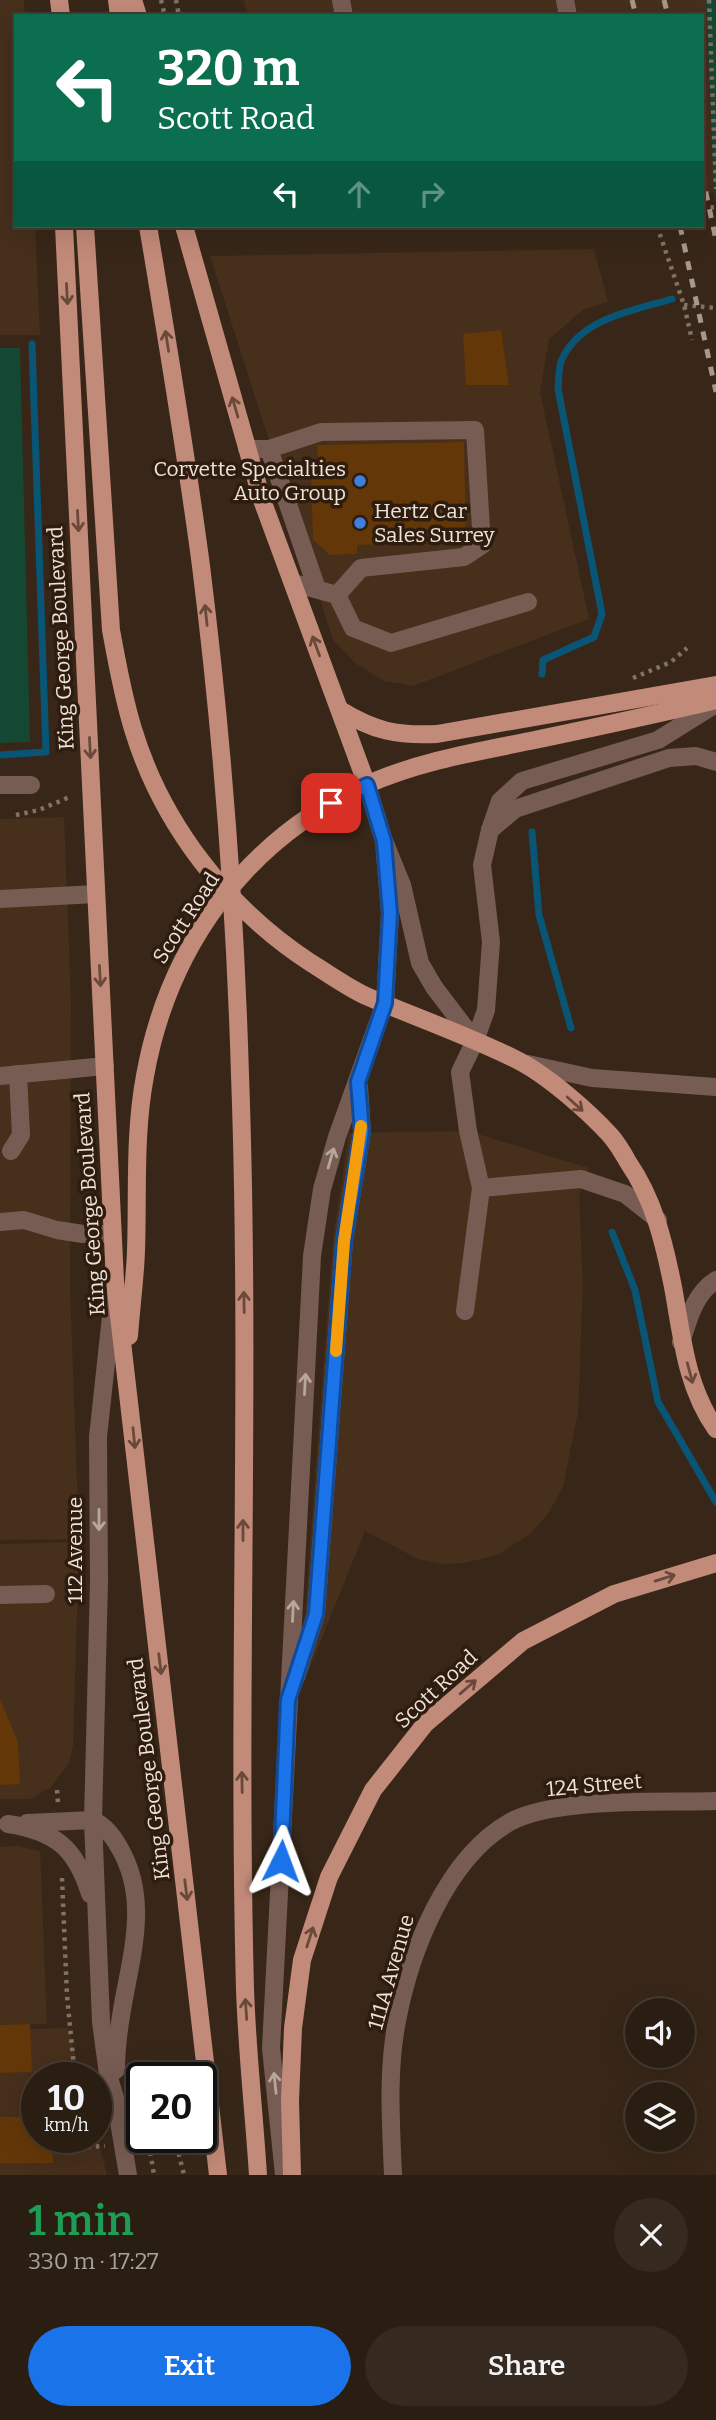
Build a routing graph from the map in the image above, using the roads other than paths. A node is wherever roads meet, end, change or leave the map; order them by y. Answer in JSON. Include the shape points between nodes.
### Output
{"nodes":[{"id":1,"x":64,"y":228,"type":"edge"},
{"id":2,"x":85,"y":228,"type":"edge"},
{"id":3,"x":149,"y":228,"type":"edge"},
{"id":4,"x":185,"y":228,"type":"edge"},
{"id":5,"x":247,"y":449,"type":"junction"},
{"id":6,"x":269,"y":449,"type":"junction"},
{"id":7,"x":293,"y":583,"type":"junction"},
{"id":8,"x":317,"y":589,"type":"junction"},
{"id":9,"x":337,"y":595,"type":"junction"},
{"id":10,"x":528,"y":602,"type":"dead end"},
{"id":11,"x":716,"y":685,"type":"edge"},
{"id":12,"x":716,"y":702,"type":"edge"},
{"id":13,"x":340,"y":710,"type":"junction"},
{"id":14,"x":716,"y":762,"type":"edge"},
{"id":15,"x":0,"y":785,"type":"edge"},
{"id":16,"x":32,"y":785,"type":"dead end"},
{"id":17,"x":367,"y":785,"type":"junction"},
{"id":18,"x":489,"y":830,"type":"junction"},
{"id":19,"x":384,"y":841,"type":"junction"},
{"id":20,"x":226,"y":892,"type":"junction"},
{"id":21,"x":96,"y":894,"type":"junction"},
{"id":22,"x":0,"y":899,"type":"edge"},
{"id":23,"x":385,"y":1003,"type":"junction"},
{"id":24,"x":475,"y":1041,"type":"junction"},
{"id":25,"x":521,"y":1062,"type":"junction"},
{"id":26,"x":105,"y":1066,"type":"junction"},
{"id":27,"x":9,"y":1075,"type":"edge"},
{"id":28,"x":358,"y":1082,"type":"junction"},
{"id":29,"x":716,"y":1087,"type":"edge"},
{"id":30,"x":11,"y":1151,"type":"dead end"},
{"id":31,"x":481,"y":1188,"type":"junction"},
{"id":32,"x":658,"y":1220,"type":"junction"},
{"id":33,"x":0,"y":1222,"type":"edge"},
{"id":34,"x":112,"y":1234,"type":"junction"},
{"id":35,"x":716,"y":1280,"type":"edge"},
{"id":36,"x":115,"y":1281,"type":"junction"},
{"id":37,"x":465,"y":1311,"type":"dead end"},
{"id":38,"x":681,"y":1342,"type":"junction"},
{"id":39,"x":126,"y":1370,"type":"junction"},
{"id":40,"x":716,"y":1429,"type":"edge"},
{"id":41,"x":716,"y":1563,"type":"edge"},
{"id":42,"x":46,"y":1594,"type":"dead end"},
{"id":43,"x":0,"y":1595,"type":"edge"},
{"id":44,"x":288,"y":1700,"type":"junction"},
{"id":45,"x":716,"y":1801,"type":"edge"},
{"id":46,"x":93,"y":1820,"type":"junction"},
{"id":47,"x":4,"y":1824,"type":"edge"},
{"id":48,"x":434,"y":1908,"type":"joint"},
{"id":49,"x":95,"y":1911,"type":"junction"},
{"id":50,"x":115,"y":2098,"type":"junction"},
{"id":51,"x":128,"y":2175,"type":"edge"},
{"id":52,"x":218,"y":2175,"type":"edge"},
{"id":53,"x":258,"y":2175,"type":"edge"},
{"id":54,"x":284,"y":2175,"type":"edge"},
{"id":55,"x":292,"y":2175,"type":"edge"},
{"id":56,"x":393,"y":2175,"type":"edge"}],
"edges":[{"from":1,"to":21,"type":"main road","name":"King George Boulevard","one_way":true},
{"from":2,"to":20,"type":"main road","via":[[111,630],[120,682],[151,776],[182,835]]},
{"from":53,"to":3,"type":"main road","one_way":true,"via":[[245,1994],[241,1079],[227,828],[197,540]]},
{"from":5,"to":4,"type":"main road","one_way":true},
{"from":5,"to":6,"type":"street"},
{"from":5,"to":7,"type":"main road"},
{"from":6,"to":8,"type":"street"},
{"from":6,"to":9,"type":"street","via":[[321,432],[475,430],[482,545],[464,557],[361,568]]},
{"from":7,"to":8,"type":"street"},
{"from":13,"to":7,"type":"main road","one_way":true},
{"from":8,"to":9,"type":"street"},
{"from":9,"to":10,"type":"street","via":[[353,628],[391,643]]},
{"from":11,"to":13,"type":"main road","via":[[437,734],[392,734]]},
{"from":12,"to":17,"type":"main road","name":"Scott Road","via":[[484,750]]},
{"from":12,"to":18,"type":"street","via":[[658,740],[522,781],[500,801]]},
{"from":13,"to":17,"type":"main road"},
{"from":14,"to":18,"type":"street","via":[[696,756],[668,758],[515,809]]},
{"from":15,"to":16,"type":"street"},
{"from":17,"to":19,"type":"street"},
{"from":17,"to":20,"type":"main road","name":"Scott Road","via":[[298,825]]},
{"from":18,"to":24,"type":"street","via":[[482,865],[491,942],[486,1010]]},
{"from":19,"to":23,"type":"street","via":[[390,913]]},
{"from":19,"to":24,"type":"street","via":[[402,885],[420,963]]},
{"from":20,"to":23,"type":"main road","via":[[281,943],[350,987]]},
{"from":20,"to":39,"type":"main road","name":"Scott Road","via":[[177,970],[153,1035],[139,1137]]},
{"from":21,"to":22,"type":"street"},
{"from":21,"to":26,"type":"main road","name":"King George Boulevard","one_way":true},
{"from":23,"to":24,"type":"main road"},
{"from":23,"to":28,"type":"street"},
{"from":24,"to":25,"type":"main road"},
{"from":24,"to":31,"type":"street","via":[[460,1072]]},
{"from":25,"to":29,"type":"street","via":[[592,1078]]},
{"from":25,"to":32,"type":"main road","one_way":true,"via":[[612,1136],[643,1183]]},
{"from":26,"to":27,"type":"street"},
{"from":26,"to":34,"type":"main road","name":"King George Boulevard"},
{"from":27,"to":30,"type":"street","via":[[21,1135]]},
{"from":28,"to":44,"type":"street","via":[[362,1132],[344,1241],[316,1614]]},
{"from":44,"to":28,"type":"street","one_way":true,"via":[[312,1256],[322,1189]]},
{"from":31,"to":32,"type":"street","via":[[581,1179],[625,1194]]},
{"from":31,"to":37,"type":"street"},
{"from":32,"to":38,"type":"main road"},
{"from":33,"to":34,"type":"street","via":[[24,1220],[57,1230]]},
{"from":34,"to":36,"type":"main road","name":"King George Boulevard"},
{"from":35,"to":38,"type":"street","via":[[695,1302]]},
{"from":36,"to":39,"type":"main road","name":"King George Boulevard"},
{"from":36,"to":46,"type":"street","name":"112 Avenue","one_way":true,"via":[[98,1437]]},
{"from":38,"to":40,"type":"main road","one_way":true,"via":[[693,1385]]},
{"from":39,"to":52,"type":"main road","name":"King George Boulevard","one_way":true},
{"from":55,"to":41,"type":"main road","name":"Scott Road","one_way":true,"via":[[293,2028],[302,1960],[329,1877],[373,1790],[425,1724],[523,1640],[614,1594]]},
{"from":42,"to":43,"type":"street"},
{"from":54,"to":44,"type":"street","one_way":true,"via":[[271,2049]]},
{"from":45,"to":48,"type":"street","name":"124 Street","via":[[576,1805],[511,1822],[464,1861]]},
{"from":46,"to":47,"type":"street"},
{"from":46,"to":49,"type":"street","name":"112 Avenue"},
{"from":46,"to":50,"type":"street","name":"112 Avenue","via":[[107,1830],[124,1856],[137,1901],[118,2035]]},
{"from":47,"to":49,"type":"street","via":[[41,1831],[69,1851],[82,1871]]},
{"from":48,"to":56,"type":"street","name":"111A Avenue","via":[[397,2020],[390,2095]]},
{"from":49,"to":50,"type":"street","name":"112 Avenue","via":[[101,2022]]},
{"from":50,"to":51,"type":"street","name":"112 Avenue"}]}
